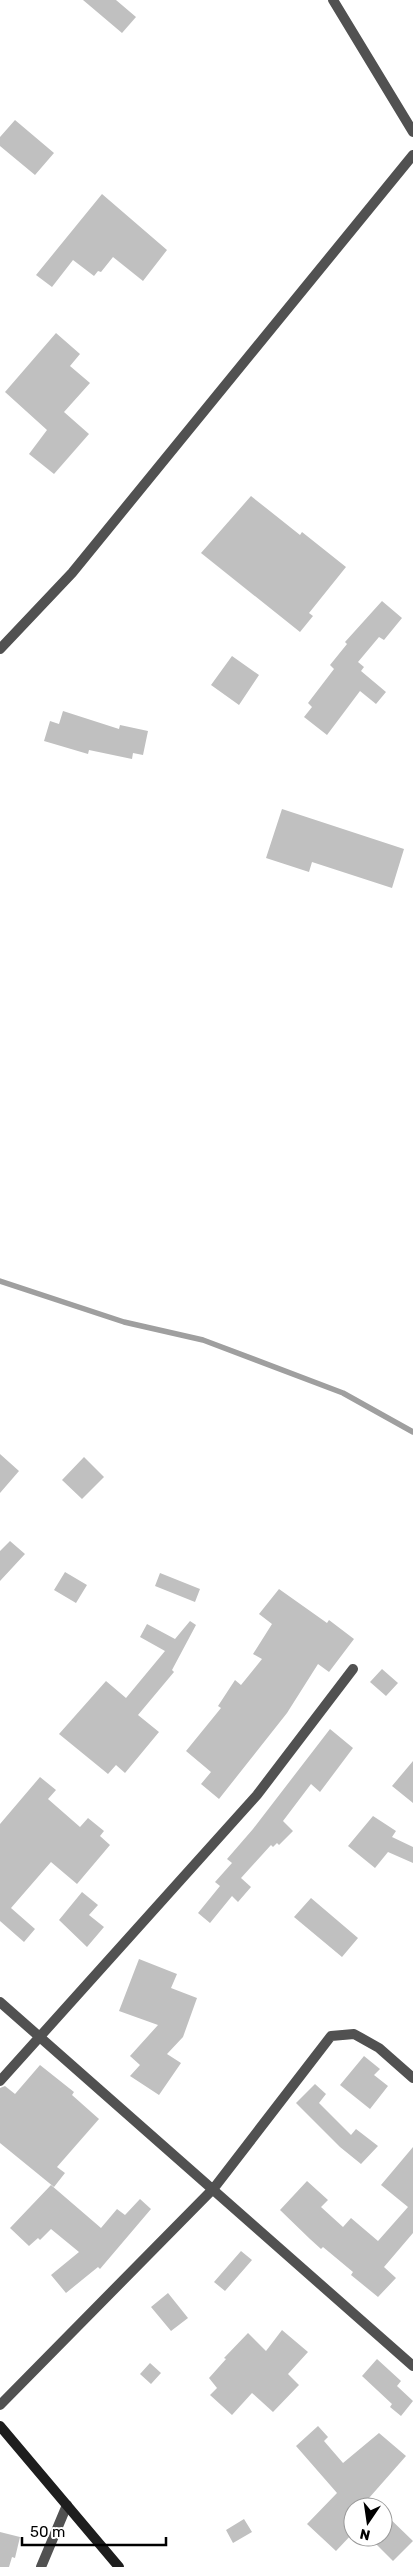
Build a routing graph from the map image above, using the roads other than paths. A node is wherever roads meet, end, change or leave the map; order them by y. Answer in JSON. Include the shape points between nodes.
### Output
{"nodes":[{"id":1,"x":333,"y":0,"type":"edge"},
{"id":2,"x":413,"y":132,"type":"edge"},
{"id":3,"x":413,"y":155,"type":"edge"},
{"id":4,"x":0,"y":649,"type":"edge"},
{"id":5,"x":353,"y":1669,"type":"dead end"},
{"id":6,"x":0,"y":2002,"type":"edge"},
{"id":7,"x":39,"y":2036,"type":"junction"},
{"id":8,"x":413,"y":2078,"type":"edge"},
{"id":9,"x":0,"y":2081,"type":"edge"},
{"id":10,"x":214,"y":2188,"type":"junction"},
{"id":11,"x":413,"y":2366,"type":"edge"},
{"id":12,"x":0,"y":2405,"type":"edge"},
{"id":13,"x":0,"y":2426,"type":"edge"},
{"id":14,"x":67,"y":2505,"type":"junction"},
{"id":15,"x":41,"y":2567,"type":"edge"},
{"id":16,"x":119,"y":2567,"type":"edge"}],
"edges":[{"from":1,"to":2,"type":"street"},
{"from":3,"to":4,"type":"street","via":[[72,573]]},
{"from":5,"to":7,"type":"street","via":[[257,1795]]},
{"from":6,"to":7,"type":"street"},
{"from":7,"to":9,"type":"street"},
{"from":7,"to":10,"type":"street"},
{"from":8,"to":10,"type":"street","via":[[379,2048],[354,2034],[331,2036]]},
{"from":10,"to":11,"type":"street"},
{"from":10,"to":12,"type":"street"},
{"from":13,"to":14,"type":"street"},
{"from":14,"to":15,"type":"street"},
{"from":14,"to":16,"type":"street"}]}
